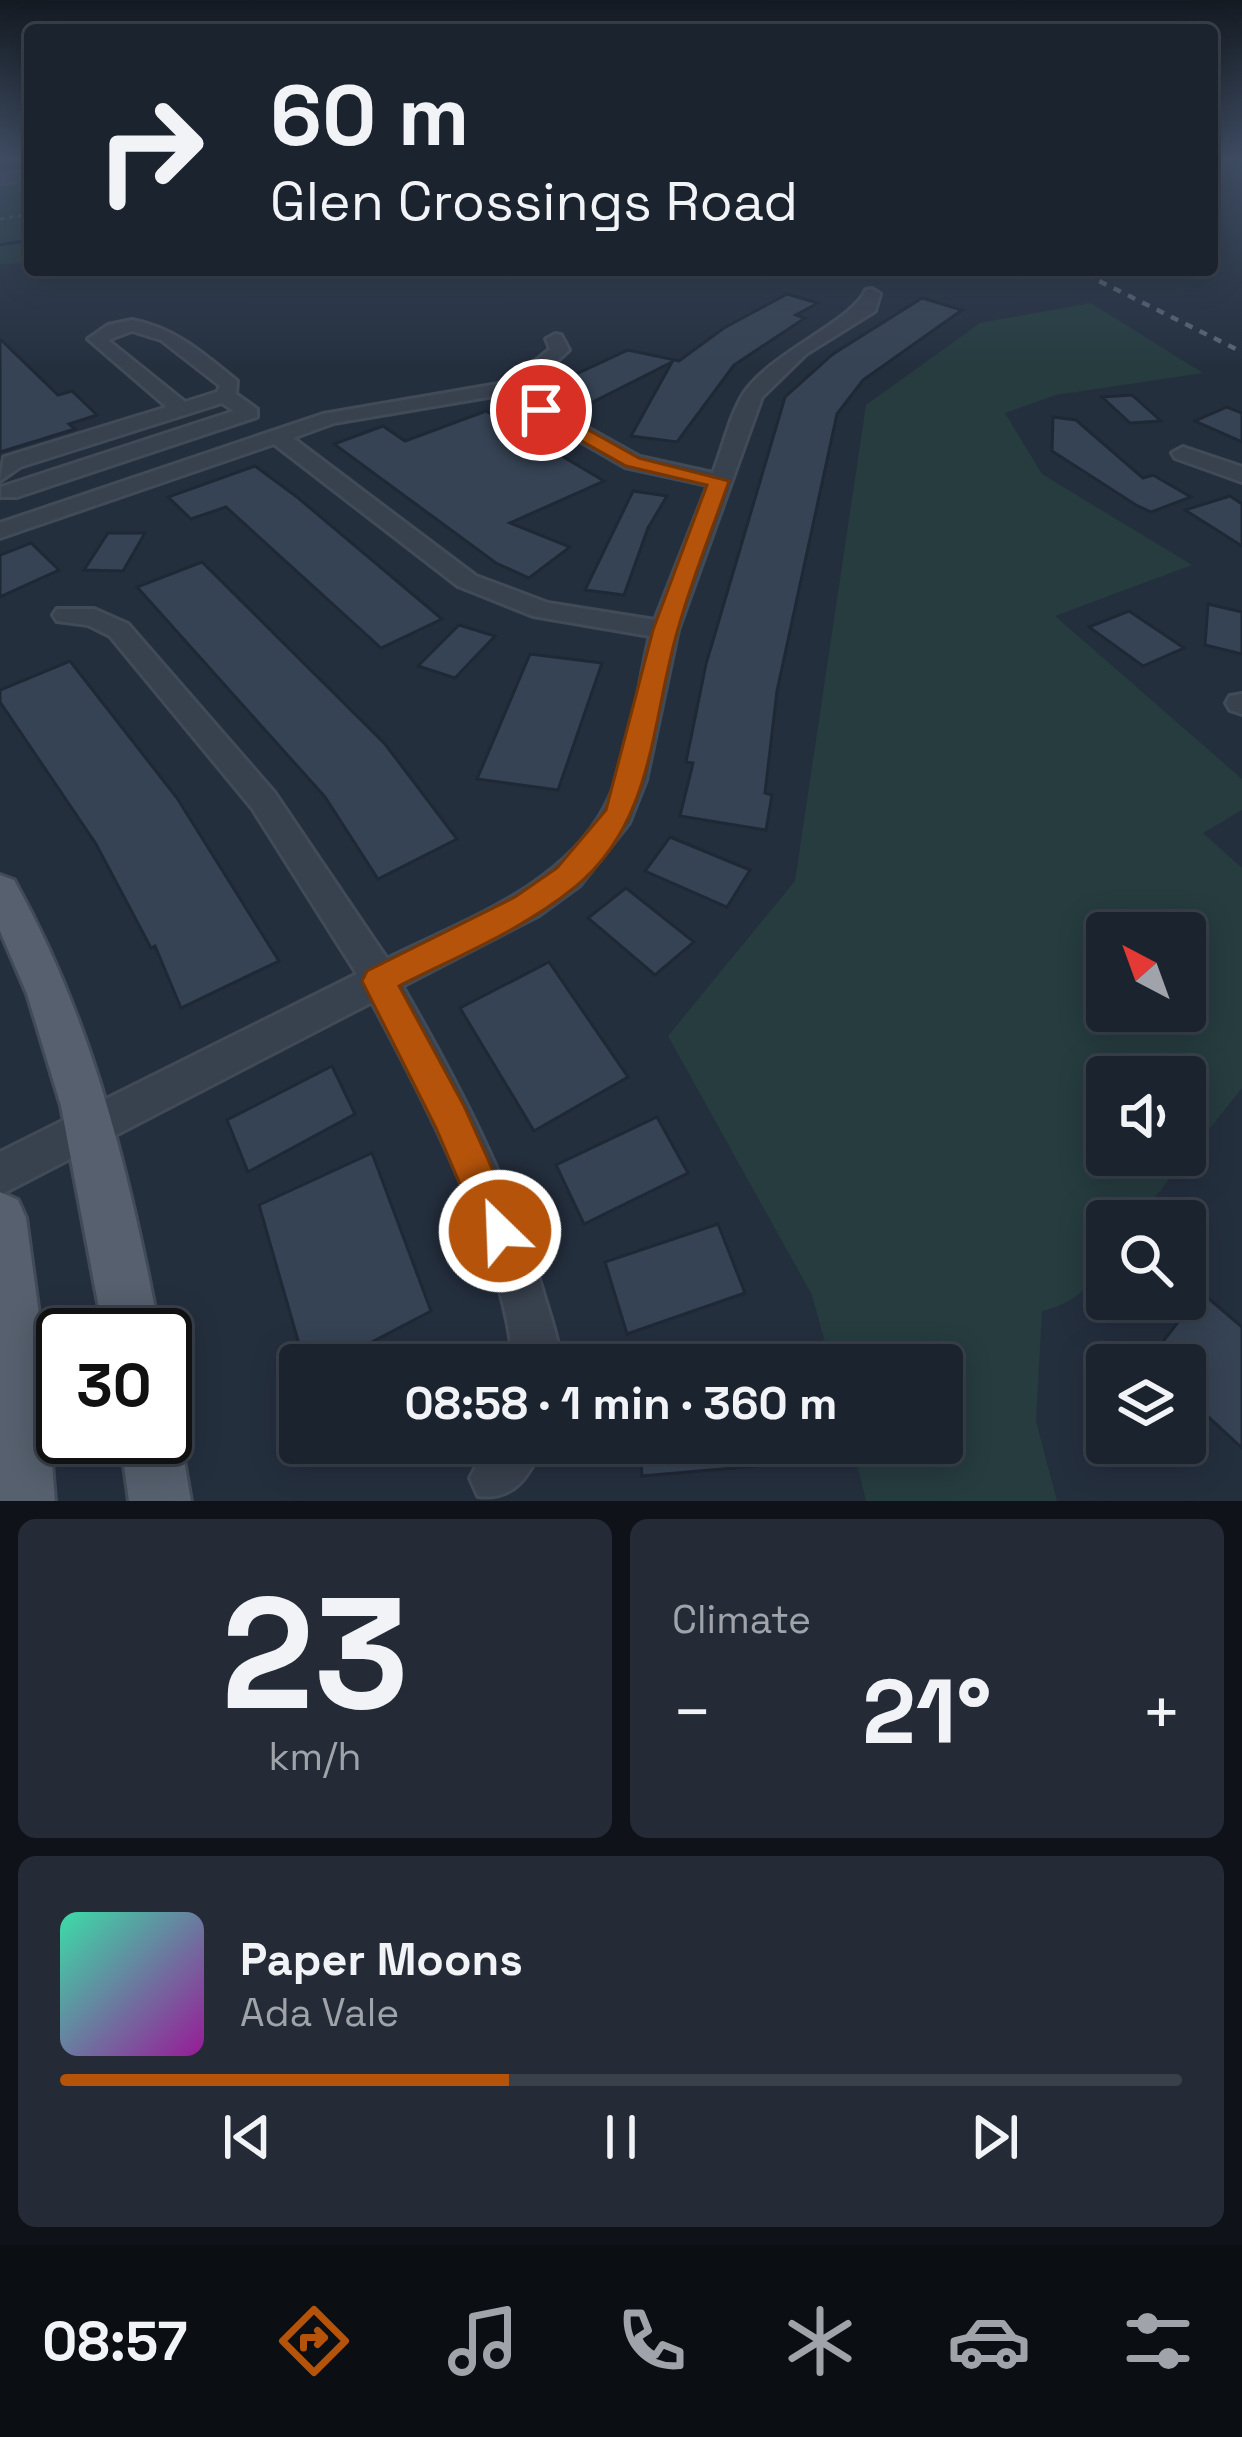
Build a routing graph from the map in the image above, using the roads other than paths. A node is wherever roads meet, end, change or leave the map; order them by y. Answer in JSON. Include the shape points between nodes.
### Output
{"nodes":[{"id":1,"x":872,"y":294,"type":"dead end"},
{"id":2,"x":555,"y":339,"type":"dead end"},
{"id":3,"x":503,"y":389,"type":"junction"},
{"id":4,"x":225,"y":396,"type":"junction"},
{"id":5,"x":183,"y":410,"type":"junction"},
{"id":6,"x":277,"y":436,"type":"junction"},
{"id":7,"x":1183,"y":453,"type":"dead end"},
{"id":8,"x":1242,"y":475,"type":"edge"},
{"id":9,"x":719,"y":481,"type":"junction"},
{"id":10,"x":3,"y":482,"type":"edge"},
{"id":11,"x":35,"y":519,"type":"junction"},
{"id":12,"x":0,"y":531,"type":"edge"},
{"id":13,"x":66,"y":614,"type":"dead end"},
{"id":14,"x":665,"y":630,"type":"junction"},
{"id":15,"x":0,"y":891,"type":"edge"},
{"id":16,"x":379,"y":981,"type":"junction"},
{"id":17,"x":88,"y":1129,"type":"junction"},
{"id":18,"x":0,"y":1174,"type":"edge"},
{"id":19,"x":0,"y":1218,"type":"edge"},
{"id":20,"x":127,"y":1308,"type":"edge"},
{"id":21,"x":534,"y":1344,"type":"edge"},
{"id":22,"x":154,"y":1464,"type":"edge"},
{"id":23,"x":24,"y":1501,"type":"edge"},
{"id":24,"x":160,"y":1501,"type":"edge"}],
"edges":[{"from":1,"to":9,"type":"street","via":[[868,307],[762,384]]},
{"from":2,"to":3,"type":"street","via":[[560,350]]},
{"from":3,"to":6,"type":"street","via":[[343,415]]},
{"from":3,"to":9,"type":"street","via":[[633,462]]},
{"from":4,"to":5,"type":"street"},
{"from":4,"to":5,"type":"street","via":[[230,385],[154,327],[119,327],[97,339]]},
{"from":4,"to":10,"type":"street","via":[[250,413]]},
{"from":5,"to":10,"type":"street","via":[[12,462]]},
{"from":6,"to":11,"type":"street"},
{"from":6,"to":14,"type":"street","via":[[466,581],[542,610]]},
{"from":7,"to":8,"type":"street"},
{"from":9,"to":14,"type":"street"},
{"from":10,"to":11,"type":"street"},
{"from":11,"to":12,"type":"street"},
{"from":13,"to":16,"type":"street","via":[[94,616],[118,630],[233,764]]},
{"from":14,"to":16,"type":"street","via":[[631,780],[597,844],[526,905]]},
{"from":15,"to":17,"type":"main road","via":[[27,936]]},
{"from":16,"to":17,"type":"street"},
{"from":16,"to":21,"type":"street","via":[[500,1231]]},
{"from":17,"to":18,"type":"street"},
{"from":17,"to":20,"type":"main road"},
{"from":19,"to":23,"type":"main road"},
{"from":22,"to":24,"type":"main road"}]}
